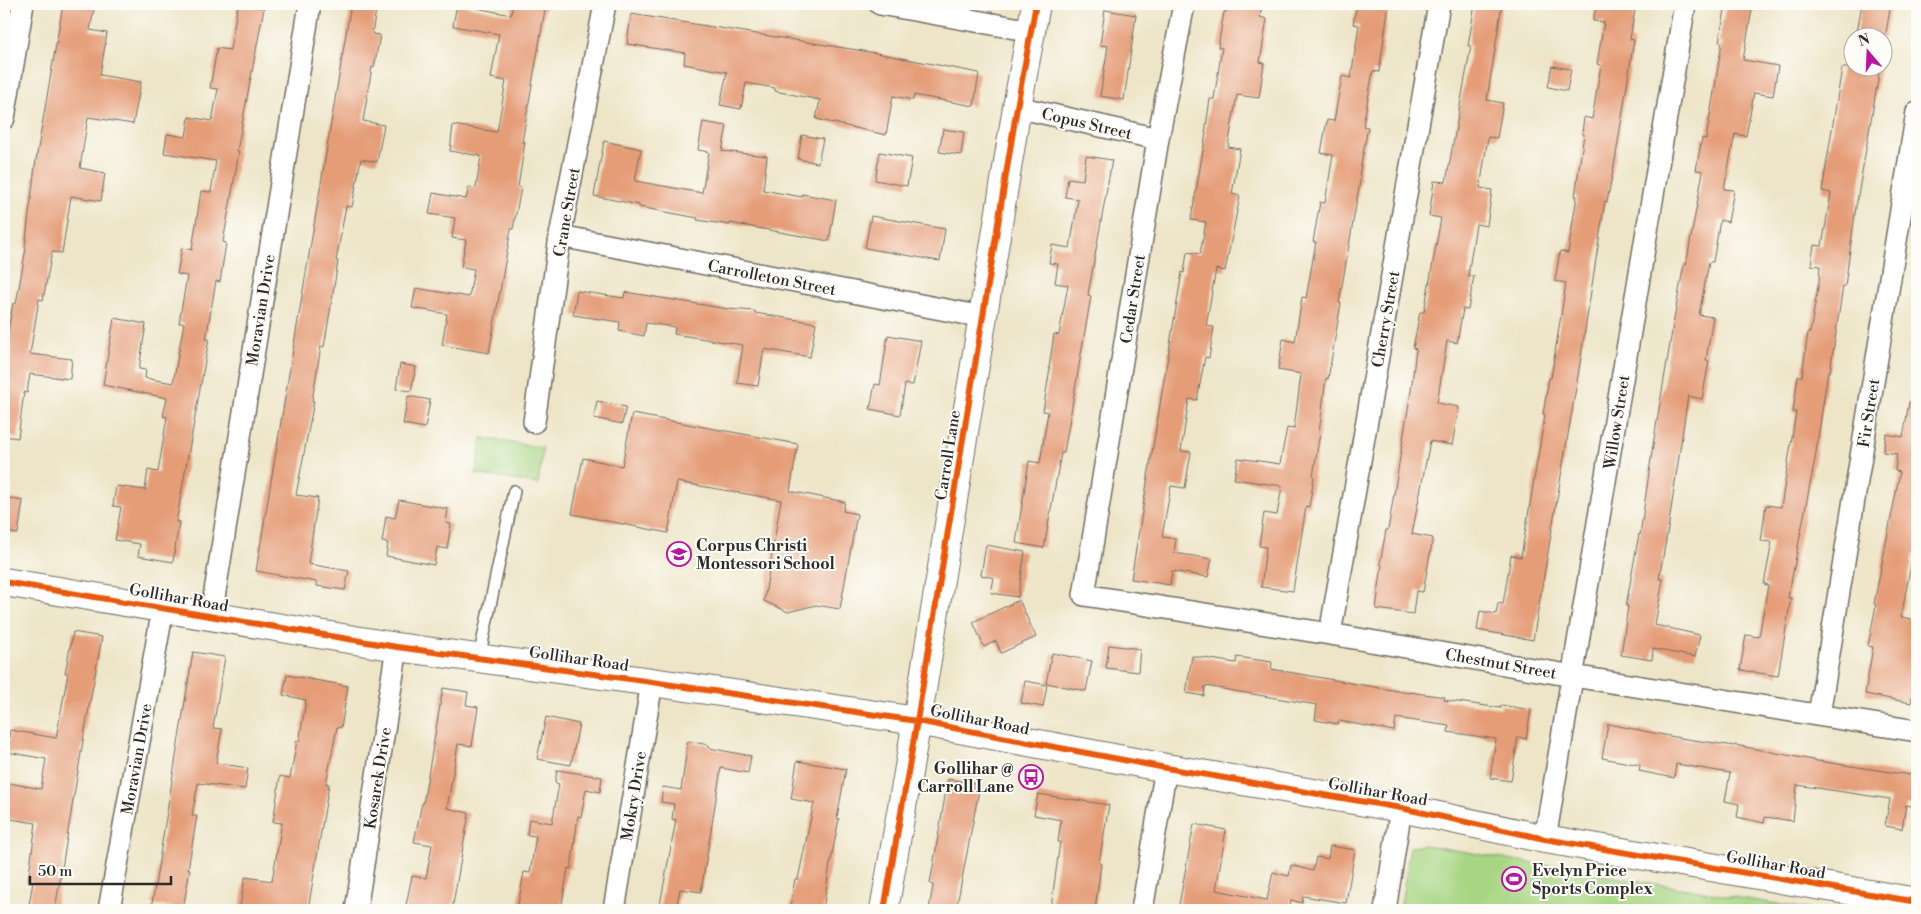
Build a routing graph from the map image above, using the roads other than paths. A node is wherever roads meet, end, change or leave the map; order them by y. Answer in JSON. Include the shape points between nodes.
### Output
{"nodes":[{"id":1,"x":23,"y":4,"type":"edge"},
{"id":2,"x":310,"y":4,"type":"edge"},
{"id":3,"x":605,"y":4,"type":"edge"},
{"id":4,"x":880,"y":4,"type":"edge"},
{"id":5,"x":1036,"y":4,"type":"edge"},
{"id":6,"x":1184,"y":4,"type":"edge"},
{"id":7,"x":1439,"y":4,"type":"edge"},
{"id":8,"x":1685,"y":4,"type":"edge"},
{"id":9,"x":1032,"y":31,"type":"junction"},
{"id":10,"x":1017,"y":106,"type":"junction"},
{"id":11,"x":1917,"y":112,"type":"edge"},
{"id":12,"x":4,"y":118,"type":"edge"},
{"id":13,"x":1158,"y":139,"type":"junction"},
{"id":14,"x":560,"y":236,"type":"junction"},
{"id":15,"x":983,"y":317,"type":"junction"},
{"id":16,"x":534,"y":422,"type":"dead end"},
{"id":17,"x":514,"y":491,"type":"dead end"},
{"id":18,"x":4,"y":582,"type":"edge"},
{"id":19,"x":1084,"y":595,"type":"joint"},
{"id":20,"x":163,"y":608,"type":"junction"},
{"id":21,"x":211,"y":616,"type":"junction"},
{"id":22,"x":1330,"y":634,"type":"junction"},
{"id":23,"x":397,"y":647,"type":"junction"},
{"id":24,"x":479,"y":658,"type":"junction"},
{"id":25,"x":1573,"y":676,"type":"junction"},
{"id":26,"x":652,"y":682,"type":"junction"},
{"id":27,"x":1819,"y":715,"type":"junction"},
{"id":28,"x":917,"y":722,"type":"junction"},
{"id":29,"x":1917,"y":732,"type":"edge"},
{"id":30,"x":1166,"y":768,"type":"junction"},
{"id":31,"x":1401,"y":808,"type":"junction"},
{"id":32,"x":1546,"y":839,"type":"junction"},
{"id":33,"x":1917,"y":902,"type":"edge"},
{"id":34,"x":109,"y":910,"type":"edge"},
{"id":35,"x":356,"y":910,"type":"edge"},
{"id":36,"x":614,"y":910,"type":"edge"},
{"id":37,"x":884,"y":910,"type":"edge"},
{"id":38,"x":1142,"y":910,"type":"edge"},
{"id":39,"x":1385,"y":910,"type":"edge"}],
"edges":[{"from":1,"to":12,"type":"street"},
{"from":2,"to":21,"type":"street","name":"Moravian Drive"},
{"from":3,"to":14,"type":"street","name":"Crane Street"},
{"from":4,"to":9,"type":"street"},
{"from":5,"to":9,"type":"main road","name":"Carroll Lane"},
{"from":6,"to":13,"type":"street","name":"Cedar Street"},
{"from":7,"to":22,"type":"street","name":"Cherry Street"},
{"from":8,"to":25,"type":"street","name":"Willow Street"},
{"from":9,"to":10,"type":"main road","name":"Carroll Lane"},
{"from":10,"to":13,"type":"street","name":"Copus Street"},
{"from":10,"to":15,"type":"main road","name":"Carroll Lane"},
{"from":11,"to":27,"type":"street","name":"Fir Street"},
{"from":13,"to":19,"type":"street","name":"Cedar Street"},
{"from":14,"to":15,"type":"street","name":"Carrolleton Street"},
{"from":14,"to":16,"type":"street","name":"Crane Street"},
{"from":15,"to":28,"type":"main road","name":"Carroll Lane"},
{"from":17,"to":24,"type":"lane"},
{"from":18,"to":20,"type":"main road","name":"Gollihar Road"},
{"from":19,"to":22,"type":"street","name":"Chestnut Street"},
{"from":20,"to":21,"type":"main road","name":"Gollihar Road"},
{"from":20,"to":34,"type":"street","name":"Moravian Drive"},
{"from":21,"to":23,"type":"main road","name":"Gollihar Road"},
{"from":22,"to":25,"type":"street","name":"Chestnut Street"},
{"from":23,"to":24,"type":"main road","name":"Gollihar Road"},
{"from":23,"to":35,"type":"street","name":"Kosarek Drive"},
{"from":24,"to":26,"type":"main road","name":"Gollihar Road"},
{"from":25,"to":27,"type":"street","name":"Chestnut Street"},
{"from":25,"to":32,"type":"street","name":"Willow Street"},
{"from":26,"to":28,"type":"main road","name":"Gollihar Road"},
{"from":26,"to":36,"type":"street","name":"Mokry Drive"},
{"from":27,"to":29,"type":"street","name":"Chestnut Street"},
{"from":28,"to":30,"type":"main road","name":"Gollihar Road"},
{"from":28,"to":37,"type":"main road","name":"Carroll Lane"},
{"from":30,"to":31,"type":"main road","name":"Gollihar Road"},
{"from":30,"to":38,"type":"street"},
{"from":31,"to":32,"type":"main road","name":"Gollihar Road"},
{"from":31,"to":39,"type":"street"},
{"from":32,"to":33,"type":"main road","name":"Gollihar Road"}]}
